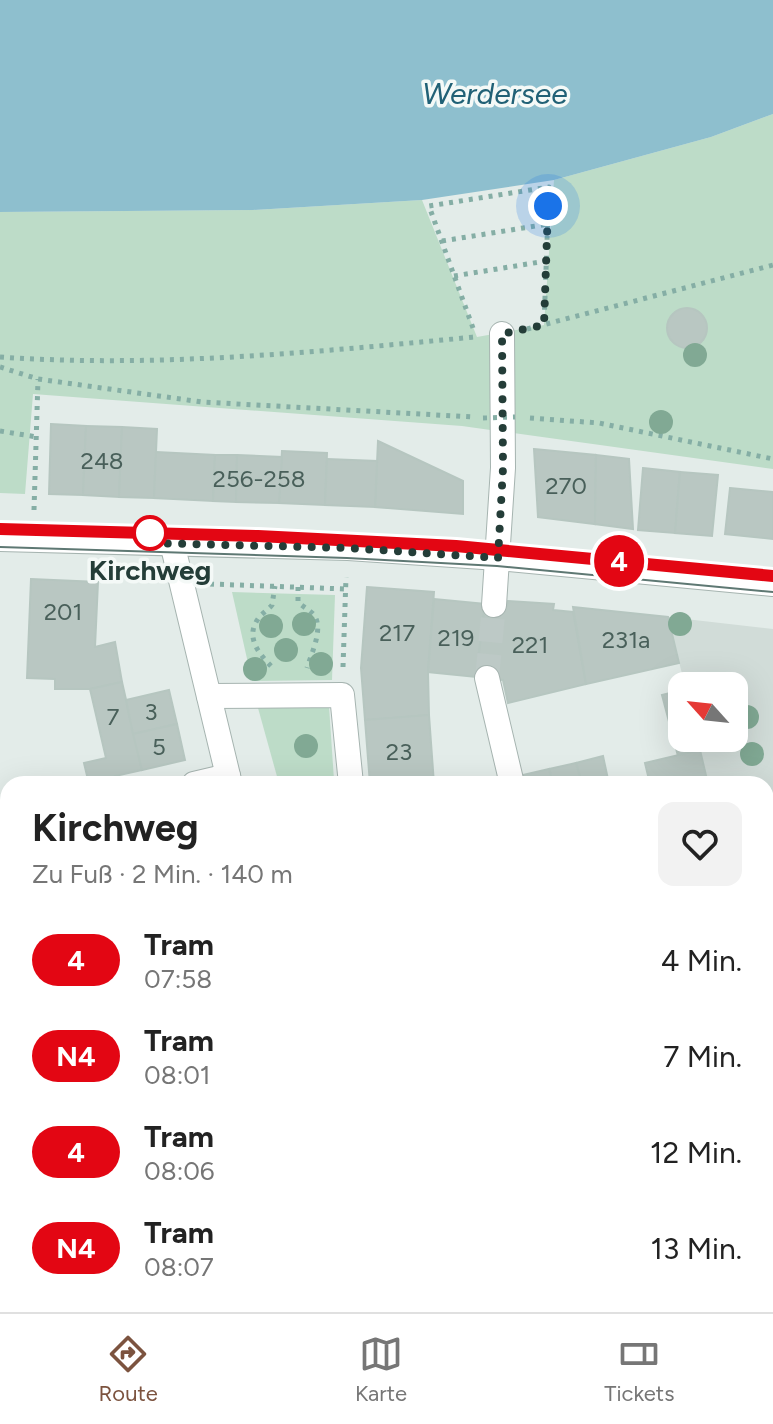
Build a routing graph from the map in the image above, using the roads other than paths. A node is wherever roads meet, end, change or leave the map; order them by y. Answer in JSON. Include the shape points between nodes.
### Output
{"nodes":[{"id":1,"x":502,"y":334,"type":"road end"},
{"id":2,"x":0,"y":539,"type":"edge"},
{"id":3,"x":172,"y":543,"type":"junction"},
{"id":4,"x":498,"y":558,"type":"junction"},
{"id":5,"x":773,"y":584,"type":"edge"},
{"id":6,"x":494,"y":605,"type":"tunnel mouth"},
{"id":7,"x":487,"y":678,"type":"tunnel mouth"},
{"id":8,"x":209,"y":696,"type":"junction"},
{"id":9,"x":228,"y":776,"type":"edge"},
{"id":10,"x":350,"y":776,"type":"edge"},
{"id":11,"x":510,"y":776,"type":"edge"}],
"edges":[{"from":1,"to":4,"type":"street"},
{"from":2,"to":3,"type":"street"},
{"from":3,"to":4,"type":"street"},
{"from":3,"to":8,"type":"street"},
{"from":4,"to":5,"type":"street"},
{"from":4,"to":6,"type":"street"},
{"from":7,"to":11,"type":"street"},
{"from":8,"to":9,"type":"street"},
{"from":8,"to":10,"type":"street","via":[[342,695]]}]}
